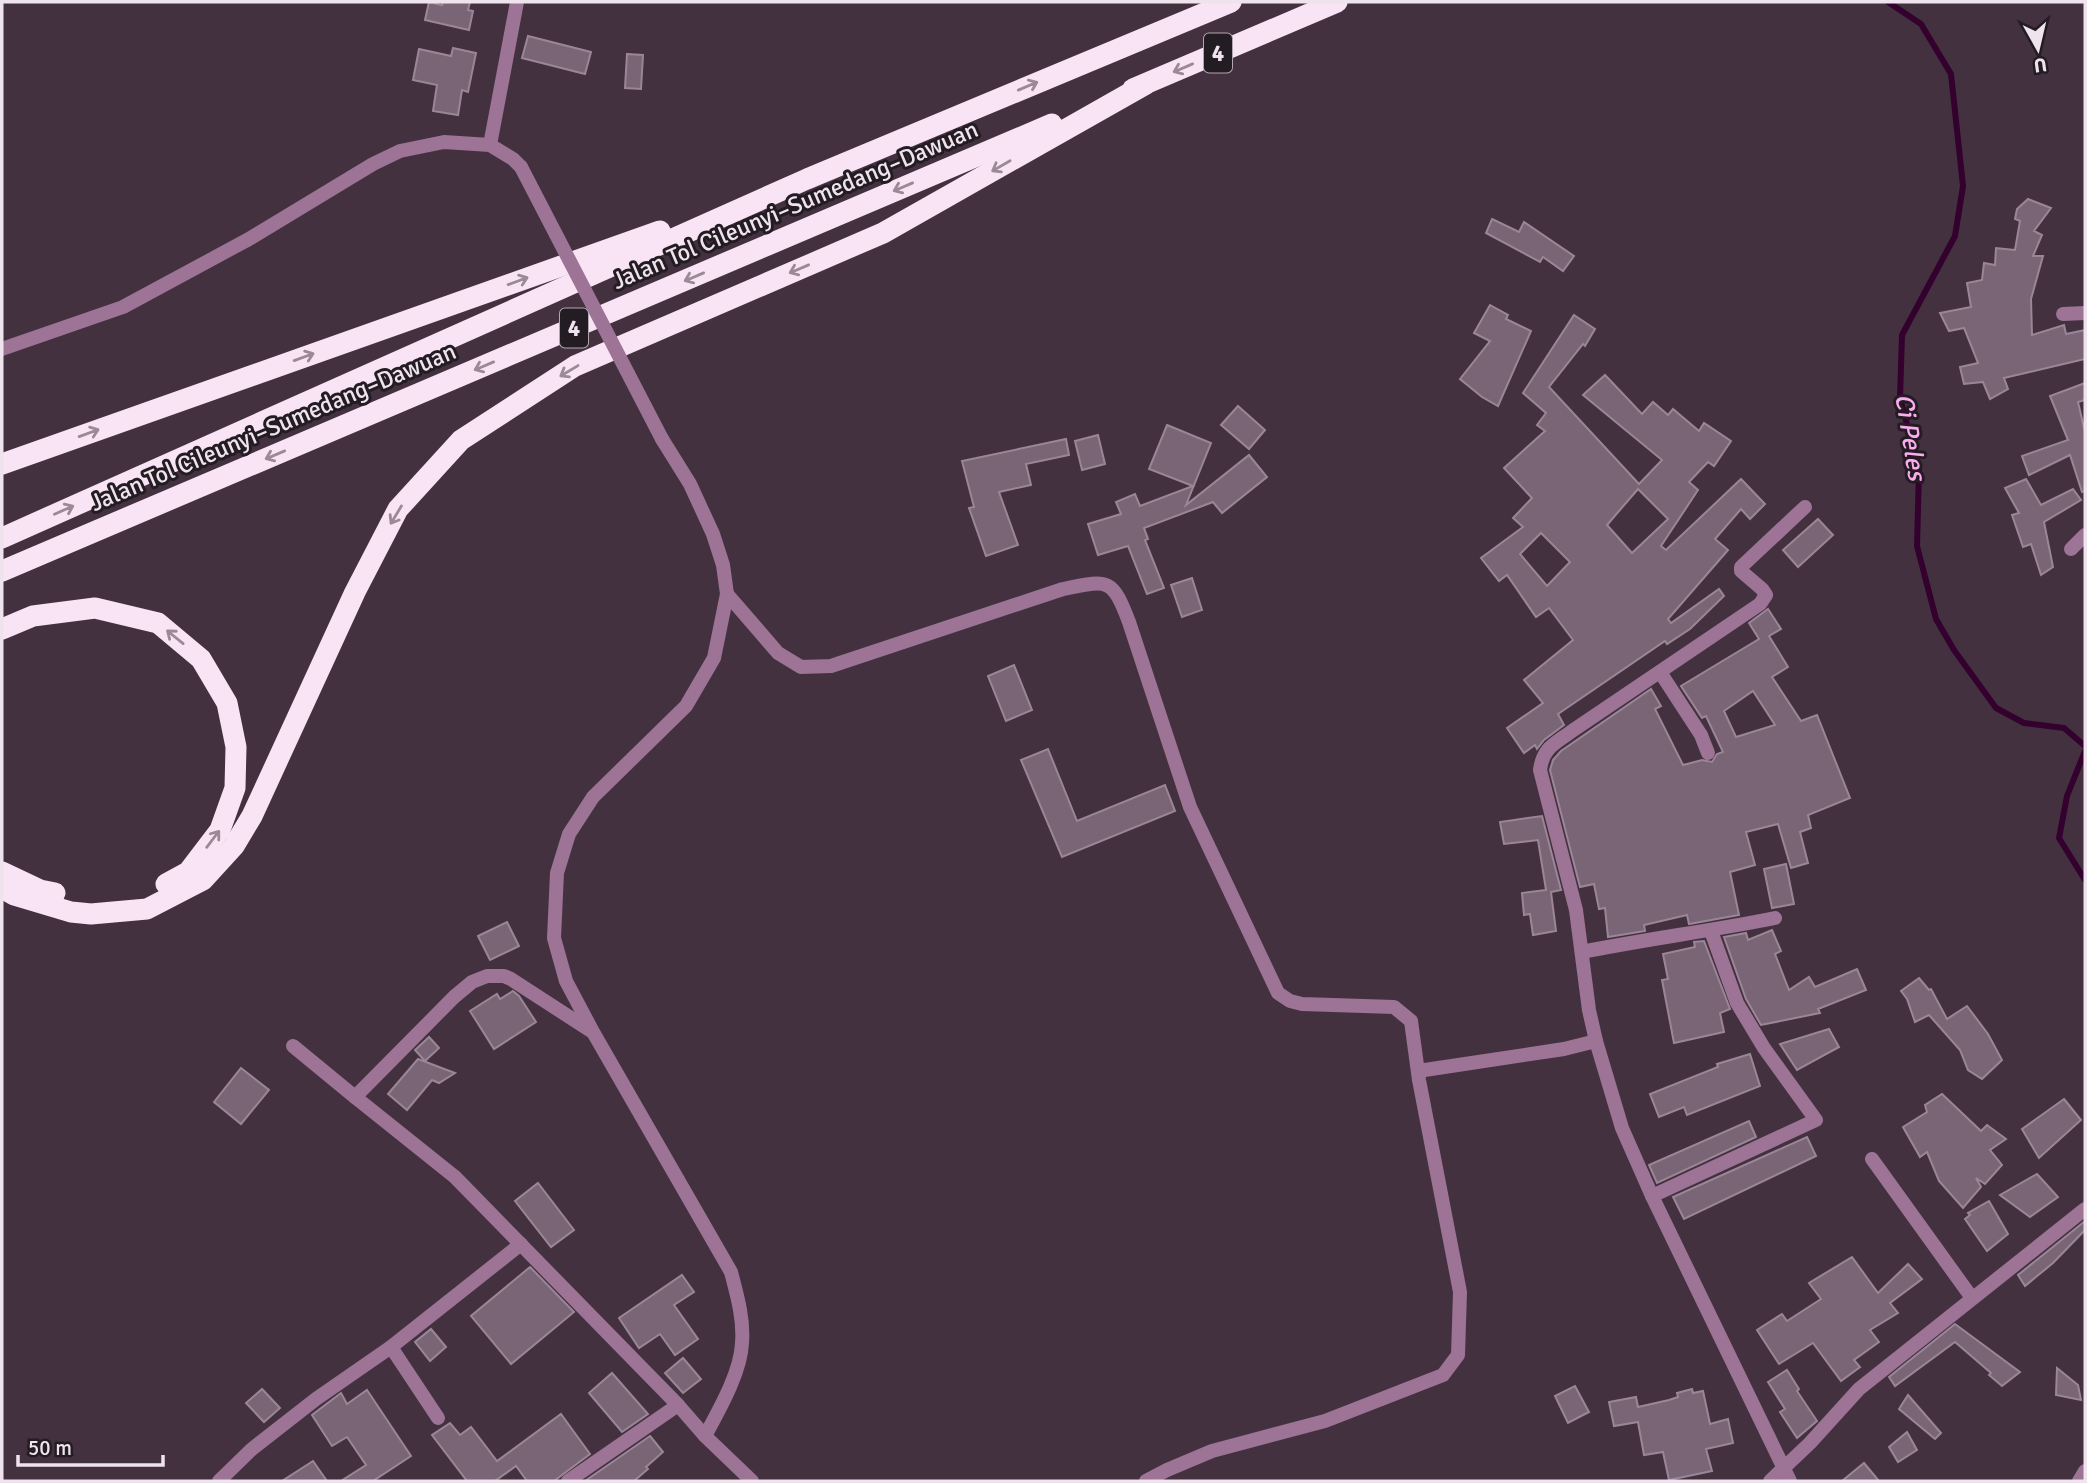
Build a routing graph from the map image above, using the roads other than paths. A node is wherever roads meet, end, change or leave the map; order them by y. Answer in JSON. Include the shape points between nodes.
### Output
{"nodes":[{"id":1,"x":517,"y":2,"type":"edge"},
{"id":2,"x":1231,"y":2,"type":"edge"},
{"id":3,"x":1337,"y":2,"type":"edge"},
{"id":4,"x":1146,"y":84,"type":"junction"},
{"id":5,"x":490,"y":145,"type":"junction"},
{"id":6,"x":807,"y":179,"type":"junction"},
{"id":7,"x":2085,"y":313,"type":"edge"},
{"id":8,"x":2063,"y":314,"type":"dead end"},
{"id":9,"x":2,"y":349,"type":"edge"},
{"id":10,"x":2,"y":464,"type":"edge"},
{"id":11,"x":1805,"y":507,"type":"dead end"},
{"id":12,"x":2085,"y":535,"type":"edge"},
{"id":13,"x":2,"y":538,"type":"edge"},
{"id":14,"x":2071,"y":549,"type":"dead end"},
{"id":15,"x":2,"y":571,"type":"edge"},
{"id":16,"x":727,"y":594,"type":"junction"},
{"id":17,"x":2,"y":629,"type":"edge"},
{"id":18,"x":1660,"y":672,"type":"junction"},
{"id":19,"x":1708,"y":753,"type":"dead end"},
{"id":20,"x":2,"y":872,"type":"edge"},
{"id":21,"x":2,"y":888,"type":"edge"},
{"id":22,"x":1775,"y":918,"type":"dead end"},
{"id":23,"x":1711,"y":931,"type":"junction"},
{"id":24,"x":1582,"y":952,"type":"junction"},
{"id":25,"x":593,"y":1032,"type":"junction"},
{"id":26,"x":1596,"y":1041,"type":"junction"},
{"id":27,"x":293,"y":1046,"type":"dead end"},
{"id":28,"x":1418,"y":1071,"type":"junction"},
{"id":29,"x":355,"y":1097,"type":"junction"},
{"id":30,"x":1872,"y":1159,"type":"dead end"},
{"id":31,"x":1652,"y":1196,"type":"junction"},
{"id":32,"x":2085,"y":1209,"type":"edge"},
{"id":33,"x":521,"y":1244,"type":"junction"},
{"id":34,"x":1972,"y":1298,"type":"junction"},
{"id":35,"x":391,"y":1347,"type":"junction"},
{"id":36,"x":678,"y":1405,"type":"junction"},
{"id":37,"x":438,"y":1418,"type":"dead end"},
{"id":38,"x":705,"y":1436,"type":"junction"},
{"id":39,"x":2085,"y":1471,"type":"edge"},
{"id":40,"x":1786,"y":1475,"type":"edge"},
{"id":41,"x":219,"y":1481,"type":"edge"},
{"id":42,"x":568,"y":1481,"type":"edge"},
{"id":43,"x":752,"y":1481,"type":"edge"},
{"id":44,"x":1146,"y":1481,"type":"edge"},
{"id":45,"x":1770,"y":1481,"type":"edge"},
{"id":46,"x":2079,"y":1481,"type":"edge"}],
"edges":[{"from":1,"to":5,"type":"street"},
{"from":6,"to":2,"type":"highway","name":"Jalan Tol Cileunyi–Sumedang–Dawuan","number":"4","one_way":true},
{"from":3,"to":4,"type":"highway","name":"Jalan Tol Cileunyi–Sumedang–Dawuan","number":"4","one_way":true},
{"from":4,"to":15,"type":"highway","name":"Jalan Tol Cileunyi–Sumedang–Dawuan","number":"4","one_way":true},
{"from":4,"to":21,"type":"highway","one_way":true,"via":[[883,233],[575,366],[461,440],[398,509],[252,816],[234,846],[203,880],[147,909],[91,914],[71,912]]},
{"from":5,"to":9,"type":"street","via":[[444,142],[400,151],[123,307]]},
{"from":5,"to":16,"type":"street","bridge":true,"via":[[521,167],[690,484],[713,534]]},
{"from":10,"to":6,"type":"highway","one_way":true},
{"from":13,"to":6,"type":"highway","name":"Jalan Tol Cileunyi–Sumedang–Dawuan","number":"4","one_way":true},
{"from":7,"to":8,"type":"street"},
{"from":11,"to":18,"type":"street","via":[[1741,567],[1766,599]]},
{"from":12,"to":14,"type":"street"},
{"from":16,"to":25,"type":"street","via":[[714,659],[686,706],[593,797],[569,834],[557,873],[554,938],[566,981]]},
{"from":16,"to":28,"type":"street","via":[[778,653],[801,667],[831,666],[1063,589],[1094,583],[1111,587],[1129,622],[1190,807],[1278,993],[1302,1004],[1394,1007],[1411,1021]]},
{"from":20,"to":17,"type":"highway","one_way":true,"via":[[40,890],[93,903],[144,897],[188,872],[220,830],[235,788],[236,747],[227,703],[201,659],[158,624],[95,608],[33,616]]},
{"from":18,"to":19,"type":"street"},
{"from":18,"to":24,"type":"street","via":[[1545,751],[1541,759]]},
{"from":22,"to":23,"type":"street"},
{"from":23,"to":24,"type":"street"},
{"from":23,"to":31,"type":"street","via":[[1737,1003],[1816,1120]]},
{"from":24,"to":26,"type":"street"},
{"from":25,"to":29,"type":"street","via":[[511,978],[487,976],[454,998]]},
{"from":25,"to":38,"type":"street","via":[[731,1272],[741,1310],[742,1345],[724,1400]]},
{"from":26,"to":28,"type":"street"},
{"from":26,"to":31,"type":"street","via":[[1622,1128]]},
{"from":27,"to":29,"type":"street"},
{"from":28,"to":44,"type":"street","via":[[1460,1292],[1458,1355],[1443,1375],[1325,1421],[1212,1451]]},
{"from":29,"to":33,"type":"street","via":[[455,1177]]},
{"from":30,"to":34,"type":"street"},
{"from":31,"to":40,"type":"street"},
{"from":32,"to":34,"type":"street"},
{"from":33,"to":35,"type":"street"},
{"from":33,"to":36,"type":"street"},
{"from":34,"to":40,"type":"street","via":[[1860,1389]]},
{"from":35,"to":37,"type":"street"},
{"from":35,"to":41,"type":"street","via":[[316,1399]]},
{"from":36,"to":38,"type":"street"},
{"from":36,"to":42,"type":"street"},
{"from":38,"to":43,"type":"street"},
{"from":39,"to":46,"type":"street"},
{"from":40,"to":45,"type":"street"}]}
